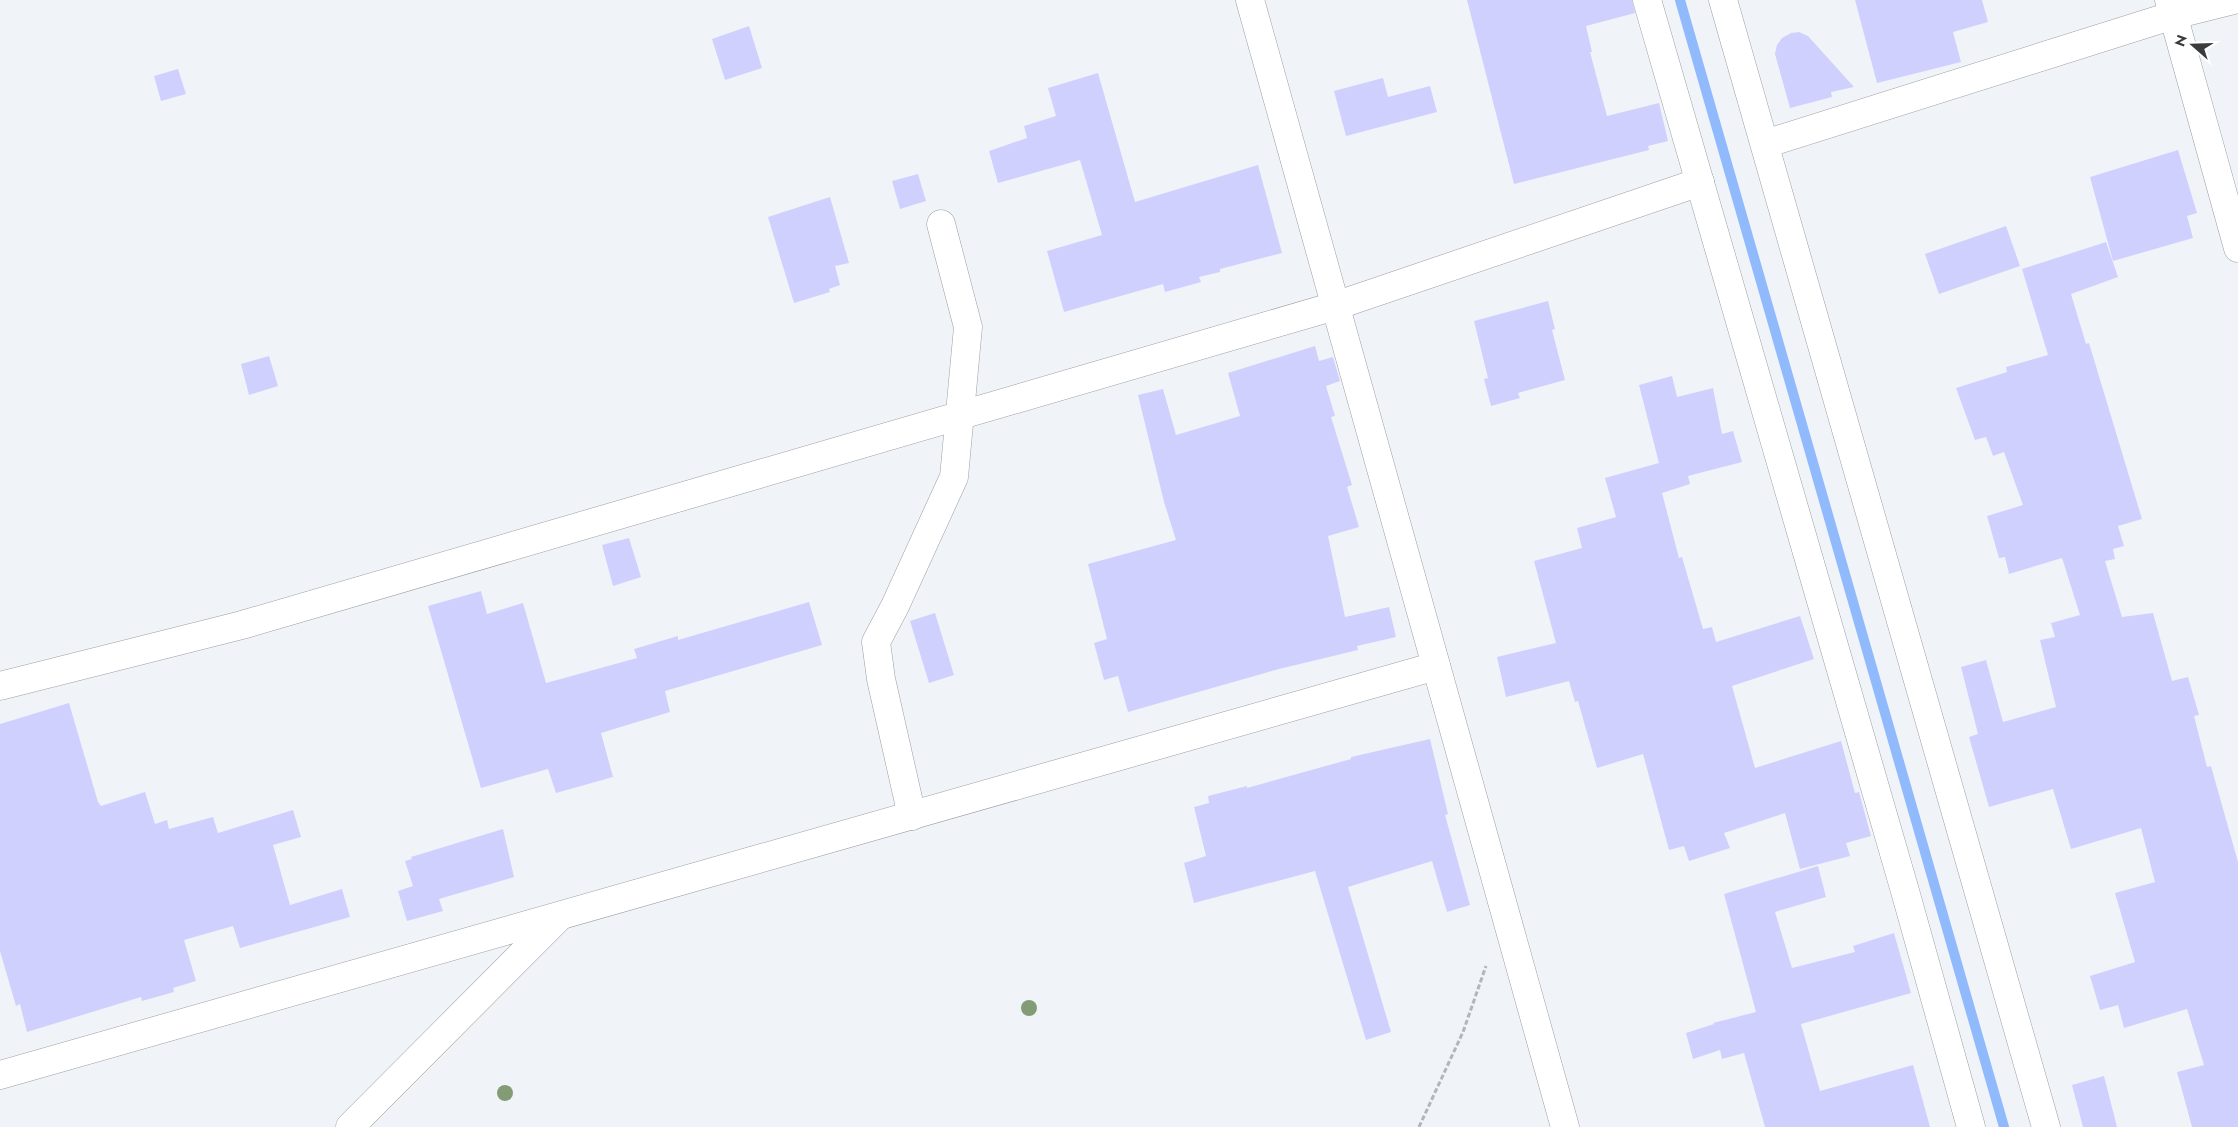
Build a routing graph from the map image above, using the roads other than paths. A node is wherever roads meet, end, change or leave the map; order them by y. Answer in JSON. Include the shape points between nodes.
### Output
{"nodes":[{"id":1,"x":1250,"y":0,"type":"edge"},
{"id":2,"x":1647,"y":0,"type":"edge"},
{"id":3,"x":1722,"y":0,"type":"edge"},
{"id":4,"x":2234,"y":0,"type":"edge"},
{"id":5,"x":2172,"y":7,"type":"edge"},
{"id":6,"x":1765,"y":144,"type":"junction"},
{"id":7,"x":1700,"y":182,"type":"junction"},
{"id":8,"x":941,"y":224,"type":"dead end"},
{"id":9,"x":2238,"y":248,"type":"edge"},
{"id":10,"x":1335,"y":306,"type":"junction"},
{"id":11,"x":960,"y":416,"type":"junction"},
{"id":12,"x":1436,"y":666,"type":"junction"},
{"id":13,"x":0,"y":686,"type":"edge"},
{"id":14,"x":912,"y":816,"type":"junction"},
{"id":15,"x":560,"y":915,"type":"junction"},
{"id":16,"x":0,"y":1075,"type":"edge"},
{"id":17,"x":350,"y":1127,"type":"edge"},
{"id":18,"x":1565,"y":1127,"type":"edge"},
{"id":19,"x":1971,"y":1127,"type":"edge"},
{"id":20,"x":2046,"y":1127,"type":"edge"}],
"edges":[{"from":1,"to":10,"type":"street"},
{"from":2,"to":7,"type":"street"},
{"from":3,"to":6,"type":"street"},
{"from":4,"to":5,"type":"street"},
{"from":5,"to":6,"type":"street"},
{"from":5,"to":9,"type":"street"},
{"from":6,"to":20,"type":"street"},
{"from":7,"to":10,"type":"street"},
{"from":7,"to":19,"type":"street"},
{"from":8,"to":11,"type":"street","via":[[968,327]]},
{"from":10,"to":11,"type":"street"},
{"from":10,"to":12,"type":"street"},
{"from":11,"to":13,"type":"street","via":[[251,622]]},
{"from":11,"to":14,"type":"street","via":[[954,476],[876,642],[881,679]]},
{"from":12,"to":14,"type":"street"},
{"from":12,"to":18,"type":"street"},
{"from":14,"to":15,"type":"street"},
{"from":15,"to":16,"type":"street"},
{"from":15,"to":17,"type":"street"}]}
